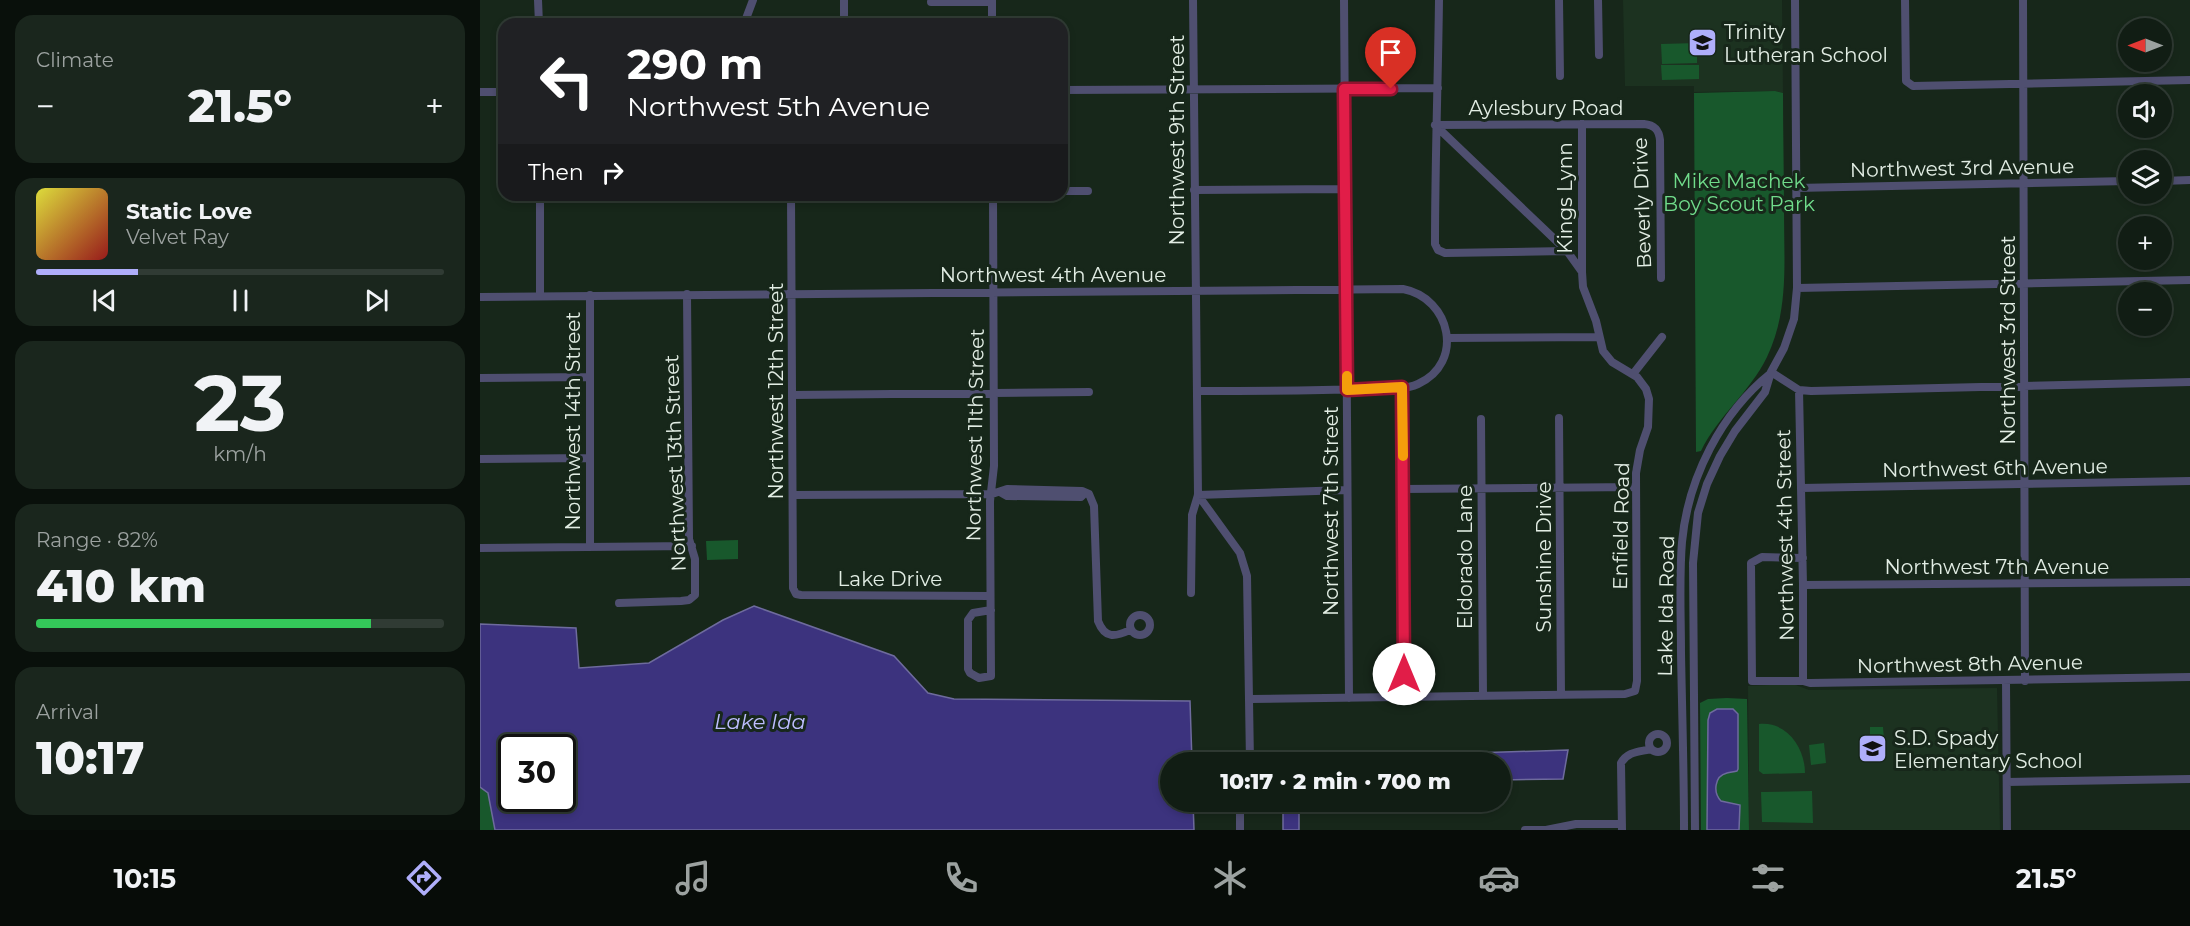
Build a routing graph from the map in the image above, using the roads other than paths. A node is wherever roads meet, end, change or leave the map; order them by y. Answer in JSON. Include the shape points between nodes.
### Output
{"nodes":[{"id":1,"x":538,"y":0,"type":"edge"},
{"id":2,"x":753,"y":0,"type":"edge"},
{"id":3,"x":844,"y":0,"type":"edge"},
{"id":4,"x":1193,"y":0,"type":"edge"},
{"id":5,"x":1344,"y":0,"type":"edge"},
{"id":6,"x":1439,"y":0,"type":"edge"},
{"id":7,"x":1559,"y":0,"type":"edge"},
{"id":8,"x":1598,"y":0,"type":"edge"},
{"id":9,"x":1795,"y":0,"type":"edge"},
{"id":10,"x":1905,"y":0,"type":"edge"},
{"id":11,"x":2023,"y":0,"type":"edge"},
{"id":12,"x":992,"y":1,"type":"edge"},
{"id":13,"x":931,"y":2,"type":"dead end"},
{"id":14,"x":539,"y":18,"type":"edge"},
{"id":15,"x":746,"y":18,"type":"edge"},
{"id":16,"x":844,"y":18,"type":"edge"},
{"id":17,"x":992,"y":18,"type":"edge"},
{"id":18,"x":1599,"y":55,"type":"dead end"},
{"id":19,"x":1560,"y":76,"type":"dead end"},
{"id":20,"x":2190,"y":80,"type":"edge"},
{"id":21,"x":2024,"y":82,"type":"junction"},
{"id":22,"x":1438,"y":88,"type":"junction"},
{"id":23,"x":1344,"y":89,"type":"junction"},
{"id":24,"x":1068,"y":90,"type":"edge"},
{"id":25,"x":1193,"y":90,"type":"junction"},
{"id":26,"x":480,"y":92,"type":"edge"},
{"id":27,"x":498,"y":92,"type":"edge"},
{"id":28,"x":1582,"y":124,"type":"junction"},
{"id":29,"x":1435,"y":125,"type":"junction"},
{"id":30,"x":1656,"y":127,"type":"joint"},
{"id":31,"x":2190,"y":180,"type":"edge"},
{"id":32,"x":2118,"y":181,"type":"edge"},
{"id":33,"x":2172,"y":181,"type":"edge"},
{"id":34,"x":2024,"y":183,"type":"junction"},
{"id":35,"x":1796,"y":188,"type":"junction"},
{"id":36,"x":1345,"y":189,"type":"junction"},
{"id":37,"x":1194,"y":190,"type":"junction"},
{"id":38,"x":1068,"y":191,"type":"edge"},
{"id":39,"x":1088,"y":191,"type":"dead end"},
{"id":40,"x":540,"y":201,"type":"edge"},
{"id":41,"x":791,"y":201,"type":"edge"},
{"id":42,"x":993,"y":201,"type":"edge"},
{"id":43,"x":1567,"y":251,"type":"junction"},
{"id":44,"x":1582,"y":272,"type":"junction"},
{"id":45,"x":1661,"y":278,"type":"dead end"},
{"id":46,"x":2190,"y":280,"type":"edge"},
{"id":47,"x":2024,"y":283,"type":"junction"},
{"id":48,"x":1797,"y":288,"type":"junction"},
{"id":49,"x":1346,"y":289,"type":"junction"},
{"id":50,"x":993,"y":291,"type":"junction"},
{"id":51,"x":1194,"y":291,"type":"junction"},
{"id":52,"x":792,"y":293,"type":"junction"},
{"id":53,"x":687,"y":294,"type":"junction"},
{"id":54,"x":590,"y":295,"type":"junction"},
{"id":55,"x":540,"y":296,"type":"junction"},
{"id":56,"x":480,"y":297,"type":"edge"},
{"id":57,"x":1599,"y":337,"type":"junction"},
{"id":58,"x":1662,"y":337,"type":"dead end"},
{"id":59,"x":1447,"y":338,"type":"junction"},
{"id":60,"x":1771,"y":372,"type":"junction"},
{"id":61,"x":1633,"y":374,"type":"junction"},
{"id":62,"x":588,"y":377,"type":"junction"},
{"id":63,"x":480,"y":378,"type":"edge"},
{"id":64,"x":2190,"y":382,"type":"edge"},
{"id":65,"x":2024,"y":386,"type":"junction"},
{"id":66,"x":1402,"y":387,"type":"junction"},
{"id":67,"x":1347,"y":390,"type":"junction"},
{"id":68,"x":1799,"y":390,"type":"junction"},
{"id":69,"x":1198,"y":391,"type":"junction"},
{"id":70,"x":1089,"y":392,"type":"dead end"},
{"id":71,"x":993,"y":393,"type":"junction"},
{"id":72,"x":792,"y":395,"type":"junction"},
{"id":73,"x":1559,"y":418,"type":"dead end"},
{"id":74,"x":1481,"y":419,"type":"dead end"},
{"id":75,"x":589,"y":458,"type":"junction"},
{"id":76,"x":480,"y":459,"type":"edge"},
{"id":77,"x":2190,"y":481,"type":"edge"},
{"id":78,"x":2025,"y":484,"type":"junction"},
{"id":79,"x":1636,"y":487,"type":"junction"},
{"id":80,"x":1560,"y":488,"type":"junction"},
{"id":81,"x":1801,"y":488,"type":"junction"},
{"id":82,"x":1403,"y":489,"type":"junction"},
{"id":83,"x":1482,"y":489,"type":"junction"},
{"id":84,"x":1347,"y":490,"type":"junction"},
{"id":85,"x":996,"y":493,"type":"junction"},
{"id":86,"x":793,"y":495,"type":"junction"},
{"id":87,"x":1198,"y":495,"type":"junction"},
{"id":88,"x":692,"y":546,"type":"junction"},
{"id":89,"x":590,"y":547,"type":"junction"},
{"id":90,"x":480,"y":548,"type":"edge"},
{"id":91,"x":1803,"y":558,"type":"junction"},
{"id":92,"x":1681,"y":563,"type":"junction"},
{"id":93,"x":1693,"y":563,"type":"junction"},
{"id":94,"x":2190,"y":582,"type":"edge"},
{"id":95,"x":2025,"y":584,"type":"junction"},
{"id":96,"x":1803,"y":585,"type":"junction"},
{"id":97,"x":793,"y":588,"type":"joint"},
{"id":98,"x":1191,"y":592,"type":"dead end"},
{"id":99,"x":990,"y":596,"type":"junction"},
{"id":100,"x":619,"y":603,"type":"dead end"},
{"id":101,"x":991,"y":610,"type":"junction"},
{"id":102,"x":1130,"y":630,"type":"dead end"},
{"id":103,"x":1682,"y":676,"type":"junction"},
{"id":104,"x":2190,"y":677,"type":"edge"},
{"id":105,"x":1803,"y":681,"type":"junction"},
{"id":106,"x":2006,"y":681,"type":"junction"},
{"id":107,"x":2025,"y":681,"type":"junction"},
{"id":108,"x":1694,"y":693,"type":"junction"},
{"id":109,"x":1561,"y":695,"type":"junction"},
{"id":110,"x":1483,"y":696,"type":"junction"},
{"id":111,"x":1404,"y":697,"type":"junction"},
{"id":112,"x":1349,"y":698,"type":"junction"},
{"id":113,"x":1251,"y":699,"type":"junction"},
{"id":114,"x":1652,"y":749,"type":"dead end"},
{"id":115,"x":1250,"y":752,"type":"edge"},
{"id":116,"x":2190,"y":779,"type":"edge"},
{"id":117,"x":2007,"y":782,"type":"junction"},
{"id":118,"x":1240,"y":812,"type":"edge"},
{"id":119,"x":1622,"y":827,"type":"edge"},
{"id":120,"x":1240,"y":830,"type":"edge"},
{"id":121,"x":1525,"y":830,"type":"edge"},
{"id":122,"x":1684,"y":830,"type":"edge"},
{"id":123,"x":1695,"y":830,"type":"edge"},
{"id":124,"x":2007,"y":830,"type":"edge"}],
"edges":[{"from":1,"to":14,"type":"street"},
{"from":2,"to":15,"type":"street"},
{"from":3,"to":16,"type":"street"},
{"from":4,"to":25,"type":"street","name":"Northwest 9th Street"},
{"from":5,"to":23,"type":"street","name":"Northwest 7th Street"},
{"from":6,"to":22,"type":"street"},
{"from":7,"to":19,"type":"street"},
{"from":8,"to":18,"type":"street"},
{"from":9,"to":35,"type":"street","name":"Lake Ida Road"},
{"from":10,"to":21,"type":"street","via":[[1908,85]]},
{"from":11,"to":21,"type":"street","name":"Northwest 3rd Street"},
{"from":12,"to":13,"type":"street"},
{"from":12,"to":17,"type":"street"},
{"from":20,"to":21,"type":"street"},
{"from":21,"to":34,"type":"street","name":"Northwest 3rd Street"},
{"from":22,"to":23,"type":"street"},
{"from":22,"to":29,"type":"street"},
{"from":23,"to":25,"type":"street"},
{"from":23,"to":36,"type":"street","name":"Northwest 7th Street"},
{"from":24,"to":25,"type":"street"},
{"from":25,"to":37,"type":"street","name":"Northwest 9th Street"},
{"from":26,"to":27,"type":"street"},
{"from":28,"to":29,"type":"street","name":"Aylesbury Road"},
{"from":28,"to":30,"type":"street","name":"Aylesbury Road"},
{"from":28,"to":44,"type":"street","name":"Kings Lynn"},
{"from":29,"to":43,"type":"street","name":"Enfield Road"},
{"from":29,"to":43,"type":"street","via":[[1438,250]]},
{"from":30,"to":45,"type":"street","name":"Beverly Drive","via":[[1660,140]]},
{"from":31,"to":33,"type":"street"},
{"from":32,"to":34,"type":"street","name":"Northwest 3rd Avenue"},
{"from":34,"to":35,"type":"street","name":"Northwest 3rd Avenue"},
{"from":34,"to":47,"type":"street","name":"Northwest 3rd Street"},
{"from":35,"to":48,"type":"street","name":"Lake Ida Road"},
{"from":36,"to":37,"type":"street"},
{"from":36,"to":49,"type":"street","name":"Northwest 7th Street"},
{"from":37,"to":51,"type":"street","name":"Northwest 9th Street"},
{"from":38,"to":39,"type":"street"},
{"from":40,"to":55,"type":"street"},
{"from":41,"to":52,"type":"street","name":"Northwest 12th Street"},
{"from":42,"to":50,"type":"street","name":"Northwest 11th Street"},
{"from":43,"to":44,"type":"street","name":"Enfield Road"},
{"from":44,"to":57,"type":"street","name":"Enfield Road"},
{"from":46,"to":47,"type":"street"},
{"from":47,"to":48,"type":"street"},
{"from":47,"to":65,"type":"street","name":"Northwest 3rd Street"},
{"from":48,"to":60,"type":"street","name":"Lake Ida Road","via":[[1791,329]]},
{"from":49,"to":51,"type":"street","name":"Northwest 4th Avenue"},
{"from":49,"to":59,"type":"street","name":"Northwest 4th Avenue","via":[[1403,289],[1419,294],[1438,311]]},
{"from":49,"to":67,"type":"street","name":"Northwest 7th Street"},
{"from":50,"to":51,"type":"street","name":"Northwest 4th Avenue"},
{"from":50,"to":52,"type":"street","name":"Northwest 4th Avenue"},
{"from":50,"to":71,"type":"street","name":"Northwest 11th Street"},
{"from":51,"to":69,"type":"street","name":"Northwest 9th Street"},
{"from":52,"to":53,"type":"street","name":"Northwest 4th Avenue"},
{"from":52,"to":72,"type":"street","name":"Northwest 12th Street"},
{"from":53,"to":54,"type":"street","name":"Northwest 4th Avenue"},
{"from":53,"to":88,"type":"street","name":"Northwest 13th Street"},
{"from":54,"to":55,"type":"street","name":"Northwest 4th Avenue"},
{"from":54,"to":62,"type":"street","name":"Northwest 14th Street"},
{"from":55,"to":56,"type":"street","name":"Northwest 4th Avenue"},
{"from":57,"to":59,"type":"street"},
{"from":57,"to":61,"type":"street","name":"Enfield Road","via":[[1608,358]]},
{"from":58,"to":61,"type":"street"},
{"from":59,"to":66,"type":"street","via":[[1443,359],[1434,373],[1416,385]]},
{"from":60,"to":68,"type":"street"},
{"from":60,"to":92,"type":"street","name":"Lake Ida Road","via":[[1734,412],[1709,450],[1687,511]]},
{"from":60,"to":93,"type":"street","name":"Lake Ida Road","via":[[1765,392],[1735,431],[1713,469],[1698,513]]},
{"from":61,"to":79,"type":"street","name":"Enfield Road","via":[[1646,389],[1650,404],[1648,427],[1637,461]]},
{"from":62,"to":63,"type":"street"},
{"from":62,"to":75,"type":"street","name":"Northwest 14th Street"},
{"from":64,"to":65,"type":"street"},
{"from":65,"to":68,"type":"street"},
{"from":65,"to":78,"type":"street","name":"Northwest 3rd Street"},
{"from":66,"to":67,"type":"street"},
{"from":66,"to":82,"type":"street"},
{"from":67,"to":69,"type":"street"},
{"from":67,"to":84,"type":"street","name":"Northwest 7th Street"},
{"from":68,"to":81,"type":"street","name":"Northwest 4th Street"},
{"from":69,"to":87,"type":"street","name":"Northwest 9th Street"},
{"from":70,"to":71,"type":"street"},
{"from":71,"to":72,"type":"street"},
{"from":71,"to":85,"type":"street","name":"Northwest 11th Street"},
{"from":72,"to":86,"type":"street","name":"Northwest 12th Street"},
{"from":73,"to":80,"type":"street","name":"Sunshine Drive"},
{"from":74,"to":83,"type":"street","name":"Eldorado Lane"},
{"from":75,"to":76,"type":"street"},
{"from":75,"to":89,"type":"street","name":"Northwest 14th Street"},
{"from":77,"to":78,"type":"street","name":"Northwest 6th Avenue"},
{"from":78,"to":81,"type":"street","name":"Northwest 6th Avenue"},
{"from":78,"to":95,"type":"street","name":"Northwest 3rd Street"},
{"from":79,"to":80,"type":"street"},
{"from":79,"to":109,"type":"street","name":"Enfield Road","via":[[1635,691]]},
{"from":80,"to":83,"type":"street"},
{"from":80,"to":109,"type":"street","name":"Sunshine Drive"},
{"from":81,"to":91,"type":"street","name":"Northwest 4th Street"},
{"from":82,"to":83,"type":"street"},
{"from":82,"to":111,"type":"street"},
{"from":83,"to":110,"type":"street","name":"Eldorado Lane"},
{"from":84,"to":87,"type":"street"},
{"from":84,"to":112,"type":"street","name":"Northwest 7th Street"},
{"from":85,"to":86,"type":"street"},
{"from":85,"to":99,"type":"street","name":"Northwest 11th Street","via":[[990,501]]},
{"from":85,"to":102,"type":"street","via":[[1006,489],[1089,494],[1095,506],[1098,621],[1108,635],[1119,636]]},
{"from":86,"to":97,"type":"street","name":"Northwest 12th Street"},
{"from":87,"to":98,"type":"street","name":"Northwest 9th Street","via":[[1192,515]]},
{"from":87,"to":113,"type":"street","via":[[1240,553],[1247,576]]},
{"from":88,"to":89,"type":"street"},
{"from":88,"to":100,"type":"street","name":"Northwest 13th Street","via":[[695,595],[689,600]]},
{"from":89,"to":90,"type":"street"},
{"from":91,"to":96,"type":"street","name":"Northwest 4th Street"},
{"from":91,"to":105,"type":"street","name":"Northwest 8th Avenue","via":[[1762,557],[1751,563],[1752,681]]},
{"from":92,"to":93,"type":"street"},
{"from":92,"to":103,"type":"street","name":"Lake Ida Road"},
{"from":93,"to":108,"type":"street","name":"Lake Ida Road"},
{"from":94,"to":95,"type":"street","name":"Northwest 7th Avenue"},
{"from":95,"to":96,"type":"street","name":"Northwest 7th Avenue"},
{"from":95,"to":107,"type":"street","name":"Northwest 3rd Street"},
{"from":96,"to":105,"type":"street","name":"Northwest 4th Street"},
{"from":97,"to":99,"type":"street","name":"Lake Drive","via":[[801,595]]},
{"from":99,"to":101,"type":"street","name":"Northwest 11th Street"},
{"from":101,"to":101,"type":"street","name":"Northwest 11th Street","via":[[973,614],[968,620],[968,663],[974,677],[991,676]]},
{"from":103,"to":108,"type":"street"},
{"from":103,"to":122,"type":"street","name":"Lake Ida Road"},
{"from":104,"to":107,"type":"street","name":"Northwest 8th Avenue"},
{"from":105,"to":106,"type":"street","name":"Northwest 8th Avenue"},
{"from":106,"to":107,"type":"street","name":"Northwest 8th Avenue"},
{"from":106,"to":117,"type":"street"},
{"from":108,"to":123,"type":"street","name":"Lake Ida Road"},
{"from":109,"to":110,"type":"street"},
{"from":110,"to":111,"type":"street"},
{"from":111,"to":112,"type":"street"},
{"from":112,"to":113,"type":"street"},
{"from":113,"to":115,"type":"street"},
{"from":114,"to":119,"type":"street","via":[[1632,753],[1622,764]]},
{"from":116,"to":117,"type":"street"},
{"from":117,"to":124,"type":"street"},
{"from":118,"to":120,"type":"street"},
{"from":119,"to":121,"type":"street","via":[[1576,824]]}]}
